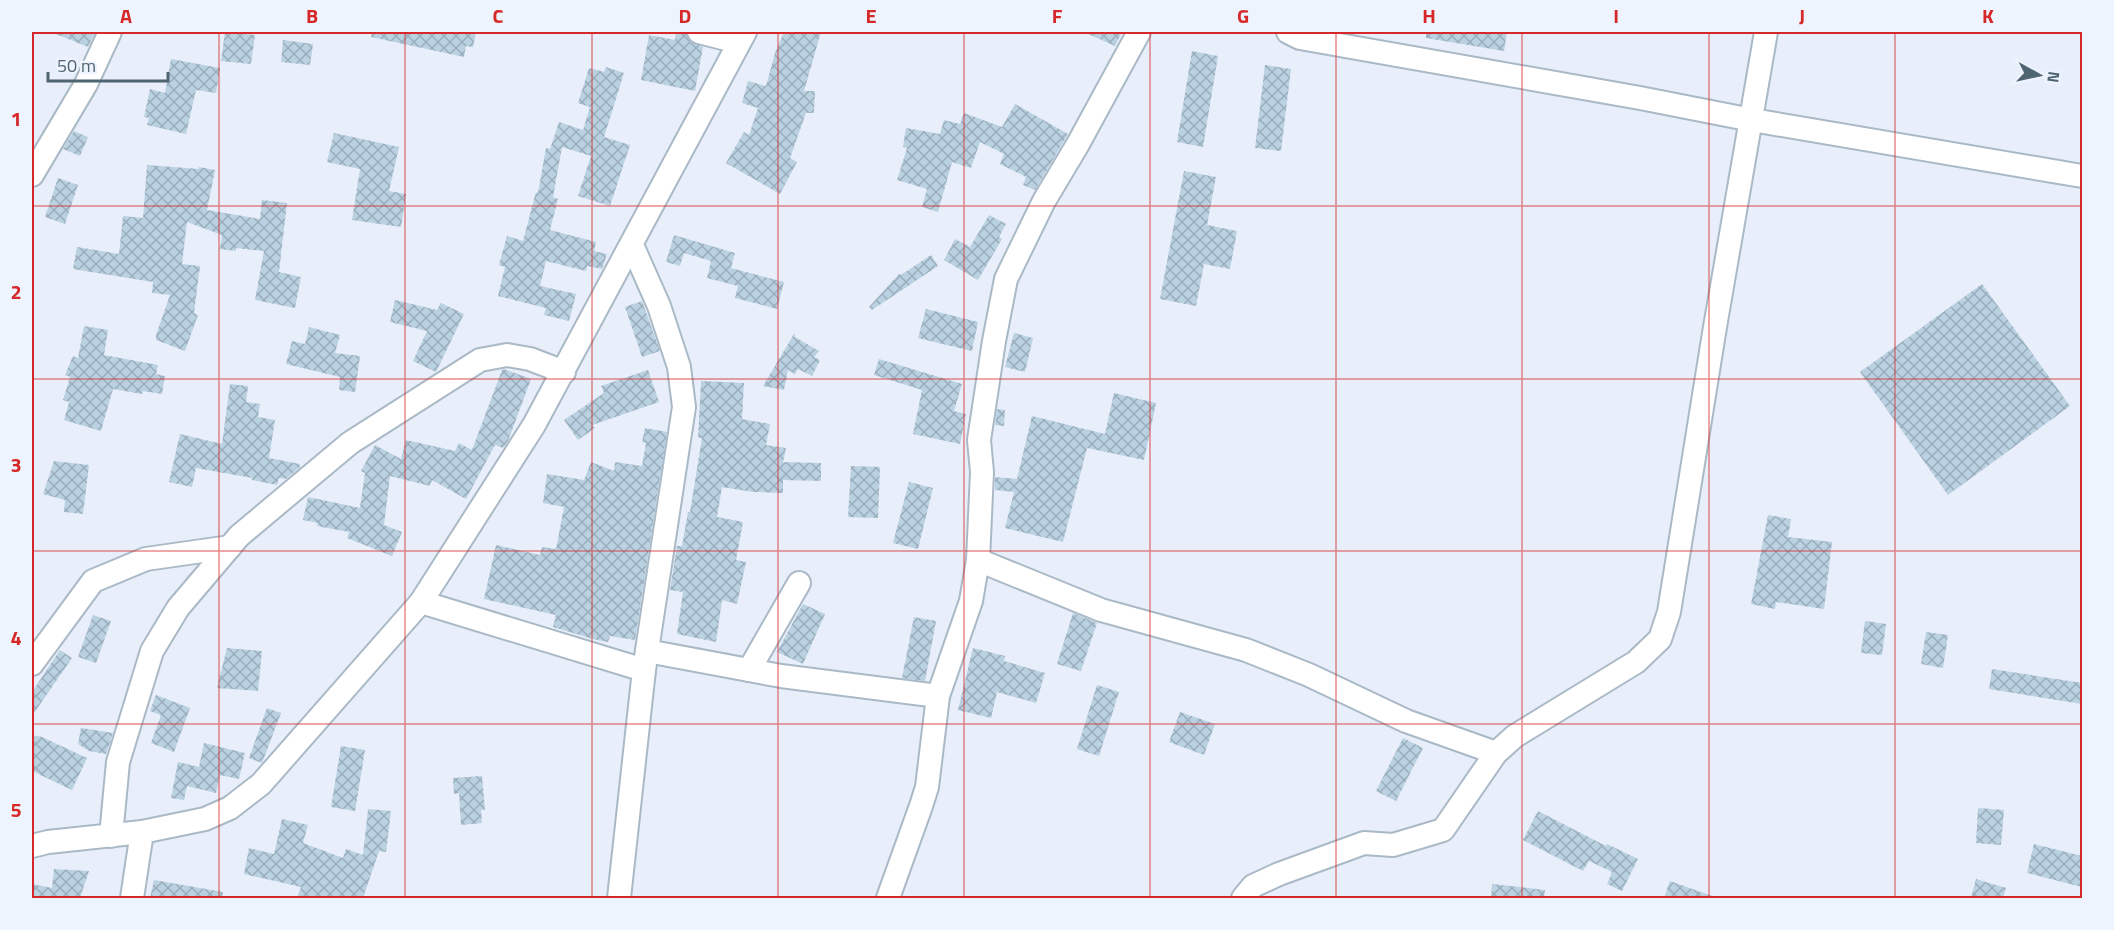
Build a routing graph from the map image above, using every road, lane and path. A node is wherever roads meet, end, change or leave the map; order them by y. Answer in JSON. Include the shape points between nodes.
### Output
{"nodes":[{"id":1,"x":110,"y":32,"type":"edge"},
{"id":2,"x":699,"y":32,"type":"edge"},
{"id":3,"x":1139,"y":32,"type":"edge"},
{"id":4,"x":1288,"y":32,"type":"edge"},
{"id":5,"x":1766,"y":32,"type":"edge"},
{"id":6,"x":742,"y":37,"type":"edge"},
{"id":7,"x":1752,"y":120,"type":"junction"},
{"id":8,"x":32,"y":175,"type":"edge"},
{"id":9,"x":2082,"y":176,"type":"edge"},
{"id":10,"x":632,"y":245,"type":"junction"},
{"id":11,"x":564,"y":372,"type":"junction"},
{"id":12,"x":230,"y":547,"type":"junction"},
{"id":13,"x":978,"y":560,"type":"junction"},
{"id":14,"x":799,"y":583,"type":"dead end"},
{"id":15,"x":421,"y":602,"type":"junction"},
{"id":16,"x":646,"y":661,"type":"junction"},
{"id":17,"x":32,"y":664,"type":"edge"},
{"id":18,"x":749,"y":670,"type":"junction"},
{"id":19,"x":938,"y":696,"type":"junction"},
{"id":20,"x":1496,"y":753,"type":"junction"},
{"id":21,"x":142,"y":832,"type":"junction"},
{"id":22,"x":111,"y":836,"type":"junction"},
{"id":23,"x":32,"y":846,"type":"edge"},
{"id":24,"x":132,"y":898,"type":"edge"},
{"id":25,"x":619,"y":898,"type":"edge"},
{"id":26,"x":888,"y":898,"type":"edge"},
{"id":27,"x":1243,"y":898,"type":"edge"}],
"edges":[{"from":1,"to":8,"type":"street","via":[[86,84]]},
{"from":2,"to":6,"type":"street"},
{"from":3,"to":13,"type":"street","via":[[1044,201],[1006,279],[979,440],[982,472]]},
{"from":4,"to":7,"type":"street","via":[[1300,38]]},
{"from":5,"to":7,"type":"street"},
{"from":6,"to":10,"type":"street"},
{"from":7,"to":9,"type":"street"},
{"from":7,"to":20,"type":"street","via":[[1669,612],[1660,639],[1636,662],[1515,736]]},
{"from":10,"to":11,"type":"street"},
{"from":10,"to":16,"type":"street","via":[[679,367],[684,407]]},
{"from":11,"to":12,"type":"street","via":[[507,355],[480,360],[351,443]]},
{"from":11,"to":15,"type":"street"},
{"from":12,"to":17,"type":"street","via":[[146,559],[93,581]]},
{"from":12,"to":22,"type":"street","via":[[178,608],[152,651],[118,762]]},
{"from":13,"to":19,"type":"street","via":[[971,601]]},
{"from":13,"to":20,"type":"street","via":[[1101,610],[1246,650],[1406,721]]},
{"from":14,"to":18,"type":"street"},
{"from":15,"to":16,"type":"street"},
{"from":15,"to":21,"type":"street","via":[[261,784],[230,808],[206,819]]},
{"from":16,"to":18,"type":"street"},
{"from":16,"to":25,"type":"street"},
{"from":18,"to":19,"type":"street"},
{"from":19,"to":26,"type":"street","via":[[927,787]]},
{"from":20,"to":27,"type":"street","via":[[1443,830],[1393,845],[1364,843],[1253,885]]},
{"from":21,"to":22,"type":"street"},
{"from":21,"to":24,"type":"street"},
{"from":22,"to":23,"type":"street"}]}
